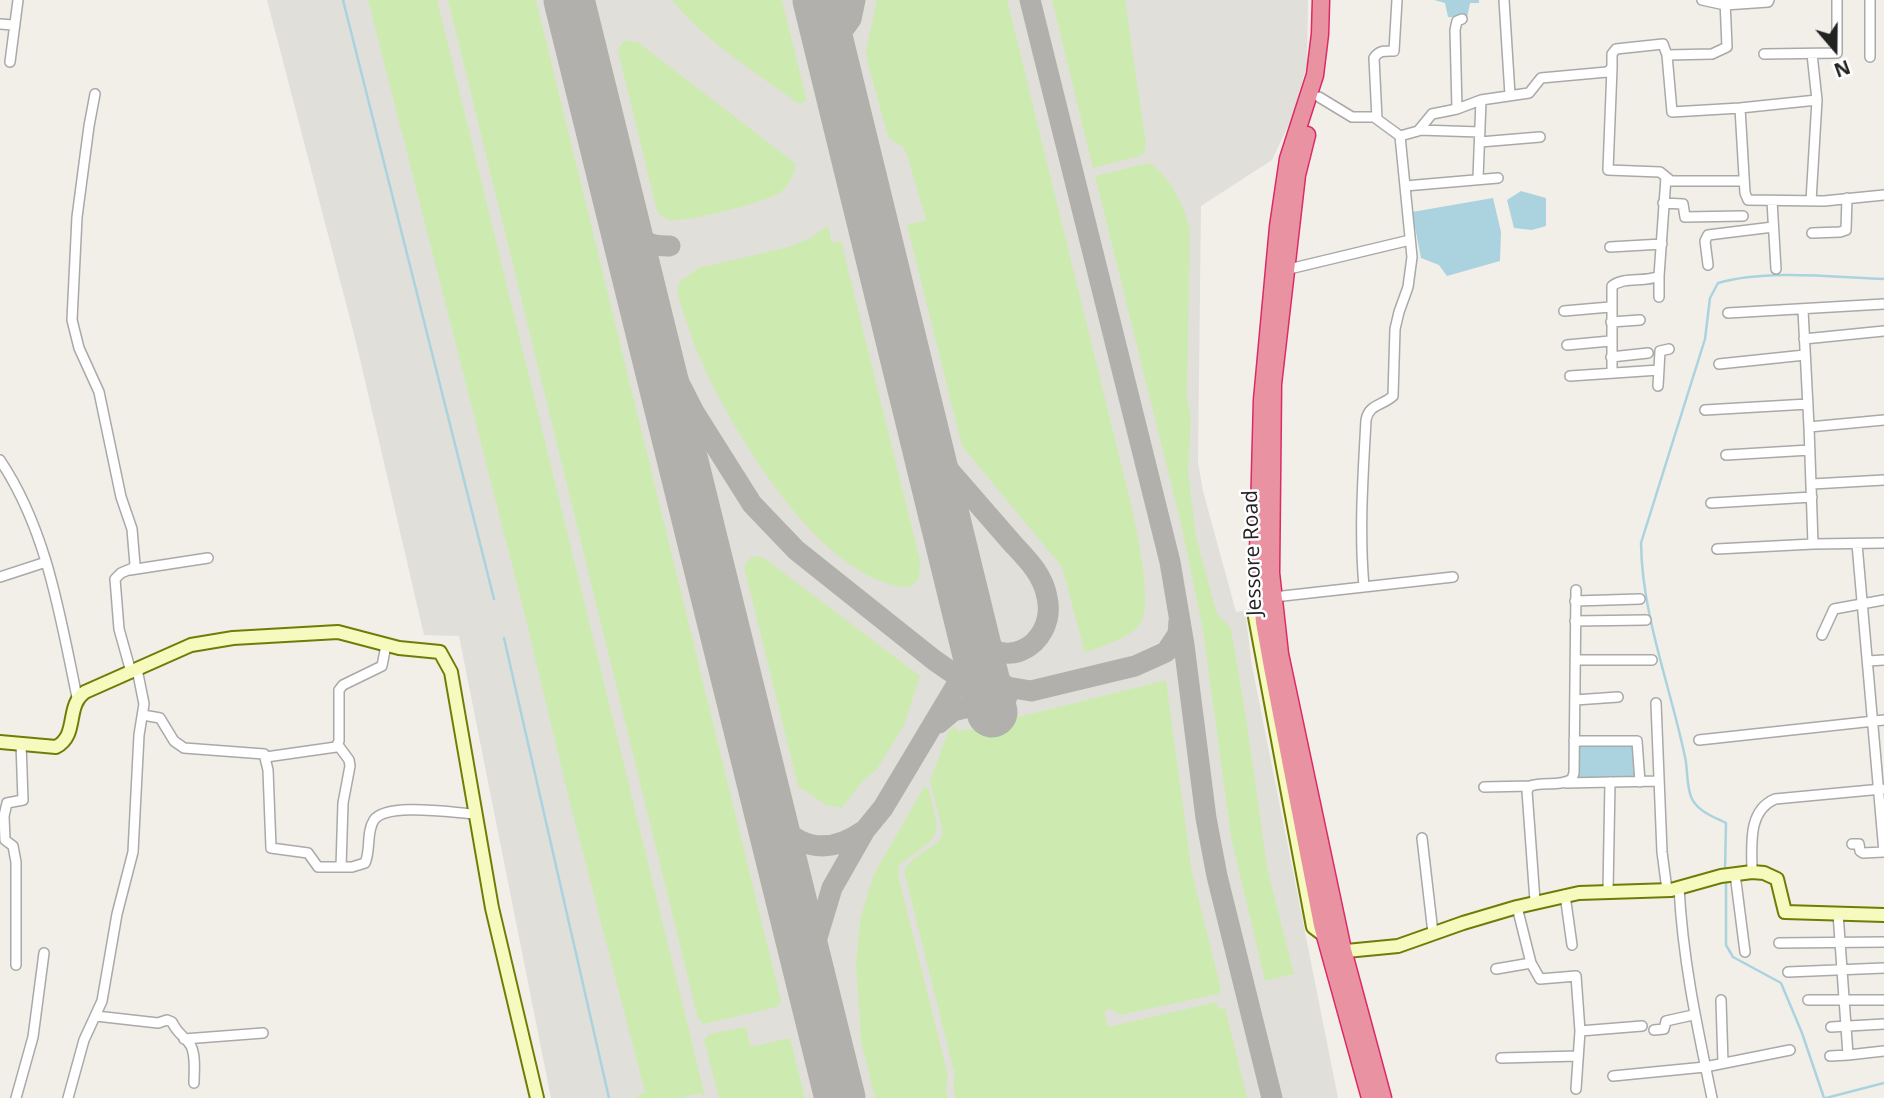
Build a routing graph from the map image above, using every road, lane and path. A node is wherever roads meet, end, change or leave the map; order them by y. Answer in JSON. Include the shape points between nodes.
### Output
{"nodes":[{"id":1,"x":18,"y":0,"type":"edge"},
{"id":2,"x":1321,"y":0,"type":"edge"},
{"id":3,"x":1331,"y":0,"type":"edge"},
{"id":4,"x":1396,"y":0,"type":"edge"},
{"id":5,"x":1504,"y":0,"type":"edge"},
{"id":6,"x":1702,"y":0,"type":"edge"},
{"id":7,"x":1769,"y":0,"type":"edge"},
{"id":8,"x":1837,"y":0,"type":"edge"},
{"id":9,"x":1870,"y":0,"type":"edge"},
{"id":10,"x":1725,"y":2,"type":"edge"},
{"id":11,"x":1462,"y":19,"type":"dead end"},
{"id":12,"x":0,"y":24,"type":"edge"},
{"id":13,"x":13,"y":25,"type":"junction"},
{"id":14,"x":1764,"y":54,"type":"dead end"},
{"id":15,"x":1812,"y":54,"type":"junction"},
{"id":16,"x":1667,"y":55,"type":"junction"},
{"id":17,"x":1870,"y":57,"type":"dead end"},
{"id":18,"x":10,"y":62,"type":"dead end"},
{"id":19,"x":1612,"y":68,"type":"junction"},
{"id":20,"x":95,"y":94,"type":"dead end"},
{"id":21,"x":1510,"y":95,"type":"junction"},
{"id":22,"x":1319,"y":97,"type":"junction"},
{"id":23,"x":1481,"y":100,"type":"junction"},
{"id":24,"x":1816,"y":100,"type":"junction"},
{"id":25,"x":1741,"y":108,"type":"junction"},
{"id":26,"x":1457,"y":109,"type":"junction"},
{"id":27,"x":1377,"y":119,"type":"junction"},
{"id":28,"x":1419,"y":130,"type":"junction"},
{"id":29,"x":1400,"y":136,"type":"junction"},
{"id":30,"x":1480,"y":137,"type":"junction"},
{"id":31,"x":1540,"y":137,"type":"dead end"},
{"id":32,"x":1666,"y":177,"type":"junction"},
{"id":33,"x":1478,"y":178,"type":"junction"},
{"id":34,"x":1497,"y":178,"type":"dead end"},
{"id":35,"x":1744,"y":181,"type":"junction"},
{"id":36,"x":1405,"y":186,"type":"junction"},
{"id":37,"x":1884,"y":195,"type":"edge"},
{"id":38,"x":1847,"y":198,"type":"junction"},
{"id":39,"x":1772,"y":201,"type":"junction"},
{"id":40,"x":1811,"y":201,"type":"junction"},
{"id":41,"x":1663,"y":203,"type":"junction"},
{"id":42,"x":1743,"y":216,"type":"dead end"},
{"id":43,"x":1773,"y":227,"type":"junction"},
{"id":44,"x":1812,"y":233,"type":"dead end"},
{"id":45,"x":1410,"y":240,"type":"junction"},
{"id":46,"x":1662,"y":244,"type":"junction"},
{"id":47,"x":1610,"y":247,"type":"dead end"},
{"id":48,"x":1708,"y":265,"type":"dead end"},
{"id":49,"x":1776,"y":269,"type":"dead end"},
{"id":50,"x":1285,"y":270,"type":"junction"},
{"id":51,"x":1659,"y":276,"type":"junction"},
{"id":52,"x":1659,"y":297,"type":"dead end"},
{"id":53,"x":1884,"y":304,"type":"edge"},
{"id":54,"x":1610,"y":307,"type":"junction"},
{"id":55,"x":1803,"y":310,"type":"junction"},
{"id":56,"x":1564,"y":311,"type":"dead end"},
{"id":57,"x":1728,"y":313,"type":"dead end"},
{"id":58,"x":1640,"y":320,"type":"dead end"},
{"id":59,"x":1611,"y":322,"type":"junction"},
{"id":60,"x":1884,"y":331,"type":"edge"},
{"id":61,"x":1804,"y":339,"type":"junction"},
{"id":62,"x":1611,"y":341,"type":"junction"},
{"id":63,"x":1567,"y":345,"type":"dead end"},
{"id":64,"x":1669,"y":349,"type":"dead end"},
{"id":65,"x":1648,"y":353,"type":"dead end"},
{"id":66,"x":1805,"y":355,"type":"junction"},
{"id":67,"x":1611,"y":357,"type":"junction"},
{"id":68,"x":1719,"y":364,"type":"dead end"},
{"id":69,"x":1659,"y":370,"type":"junction"},
{"id":70,"x":1612,"y":372,"type":"junction"},
{"id":71,"x":1570,"y":376,"type":"dead end"},
{"id":72,"x":1658,"y":386,"type":"dead end"},
{"id":73,"x":1808,"y":404,"type":"junction"},
{"id":74,"x":1704,"y":410,"type":"dead end"},
{"id":75,"x":1884,"y":420,"type":"edge"},
{"id":76,"x":1809,"y":427,"type":"junction"},
{"id":77,"x":1810,"y":450,"type":"junction"},
{"id":78,"x":1726,"y":455,"type":"dead end"},
{"id":79,"x":0,"y":460,"type":"edge"},
{"id":80,"x":1884,"y":480,"type":"edge"},
{"id":81,"x":1812,"y":484,"type":"junction"},
{"id":82,"x":1812,"y":497,"type":"junction"},
{"id":83,"x":1711,"y":503,"type":"dead end"},
{"id":84,"x":1884,"y":543,"type":"edge"},
{"id":85,"x":1813,"y":544,"type":"junction"},
{"id":86,"x":1857,"y":544,"type":"junction"},
{"id":87,"x":1717,"y":550,"type":"dead end"},
{"id":88,"x":208,"y":558,"type":"dead end"},
{"id":89,"x":46,"y":562,"type":"junction"},
{"id":90,"x":130,"y":570,"type":"junction"},
{"id":91,"x":0,"y":577,"type":"edge"},
{"id":92,"x":1453,"y":577,"type":"dead end"},
{"id":93,"x":1364,"y":587,"type":"junction"},
{"id":94,"x":1576,"y":590,"type":"dead end"},
{"id":95,"x":1268,"y":594,"type":"junction"},
{"id":96,"x":1640,"y":599,"type":"dead end"},
{"id":97,"x":1884,"y":600,"type":"edge"},
{"id":98,"x":1575,"y":601,"type":"junction"},
{"id":99,"x":1863,"y":602,"type":"junction"},
{"id":100,"x":1646,"y":620,"type":"dead end"},
{"id":101,"x":1575,"y":621,"type":"junction"},
{"id":102,"x":1822,"y":635,"type":"dead end"},
{"id":103,"x":386,"y":645,"type":"junction"},
{"id":104,"x":1575,"y":660,"type":"junction"},
{"id":105,"x":1652,"y":660,"type":"dead end"},
{"id":106,"x":1884,"y":660,"type":"edge"},
{"id":107,"x":1868,"y":661,"type":"junction"},
{"id":108,"x":134,"y":670,"type":"junction"},
{"id":109,"x":77,"y":697,"type":"junction"},
{"id":110,"x":1618,"y":697,"type":"dead end"},
{"id":111,"x":1575,"y":700,"type":"junction"},
{"id":112,"x":1656,"y":703,"type":"dead end"},
{"id":113,"x":143,"y":715,"type":"junction"},
{"id":114,"x":1884,"y":720,"type":"edge"},
{"id":115,"x":1873,"y":721,"type":"junction"},
{"id":116,"x":1699,"y":740,"type":"dead end"},
{"id":117,"x":1574,"y":741,"type":"junction"},
{"id":118,"x":0,"y":742,"type":"edge"},
{"id":119,"x":21,"y":743,"type":"junction"},
{"id":120,"x":338,"y":745,"type":"junction"},
{"id":121,"x":266,"y":757,"type":"junction"},
{"id":122,"x":1659,"y":781,"type":"junction"},
{"id":123,"x":1610,"y":782,"type":"junction"},
{"id":124,"x":1640,"y":782,"type":"junction"},
{"id":125,"x":1566,"y":783,"type":"junction"},
{"id":126,"x":1530,"y":786,"type":"junction"},
{"id":127,"x":1484,"y":787,"type":"dead end"},
{"id":128,"x":1881,"y":789,"type":"edge"},
{"id":129,"x":475,"y":814,"type":"junction"},
{"id":130,"x":1422,"y":838,"type":"dead end"},
{"id":131,"x":1852,"y":844,"type":"dead end"},
{"id":132,"x":1883,"y":852,"type":"edge"},
{"id":133,"x":341,"y":867,"type":"junction"},
{"id":134,"x":1752,"y":872,"type":"junction"},
{"id":135,"x":1729,"y":875,"type":"junction"},
{"id":136,"x":1673,"y":889,"type":"junction"},
{"id":137,"x":1608,"y":891,"type":"junction"},
{"id":138,"x":1565,"y":895,"type":"junction"},
{"id":139,"x":1535,"y":901,"type":"junction"},
{"id":140,"x":1517,"y":906,"type":"junction"},
{"id":141,"x":1838,"y":913,"type":"junction"},
{"id":142,"x":1884,"y":915,"type":"edge"},
{"id":143,"x":1433,"y":933,"type":"junction"},
{"id":144,"x":1884,"y":942,"type":"edge"},
{"id":145,"x":1779,"y":943,"type":"dead end"},
{"id":146,"x":1840,"y":944,"type":"junction"},
{"id":147,"x":1572,"y":945,"type":"dead end"},
{"id":148,"x":1341,"y":951,"type":"junction"},
{"id":149,"x":1745,"y":952,"type":"dead end"},
{"id":150,"x":44,"y":953,"type":"dead end"},
{"id":151,"x":1531,"y":963,"type":"junction"},
{"id":152,"x":16,"y":965,"type":"dead end"},
{"id":153,"x":1884,"y":968,"type":"edge"},
{"id":154,"x":1842,"y":969,"type":"junction"},
{"id":155,"x":1496,"y":970,"type":"dead end"},
{"id":156,"x":1788,"y":972,"type":"dead end"},
{"id":157,"x":1721,"y":1000,"type":"dead end"},
{"id":158,"x":1808,"y":1000,"type":"dead end"},
{"id":159,"x":1843,"y":1000,"type":"junction"},
{"id":160,"x":1884,"y":1000,"type":"edge"},
{"id":161,"x":1693,"y":1015,"type":"junction"},
{"id":162,"x":96,"y":1016,"type":"junction"},
{"id":163,"x":1884,"y":1024,"type":"edge"},
{"id":164,"x":1642,"y":1026,"type":"dead end"},
{"id":165,"x":1846,"y":1026,"type":"junction"},
{"id":166,"x":1831,"y":1027,"type":"dead end"},
{"id":167,"x":1654,"y":1030,"type":"dead end"},
{"id":168,"x":1580,"y":1031,"type":"junction"},
{"id":169,"x":263,"y":1033,"type":"dead end"},
{"id":170,"x":183,"y":1040,"type":"junction"},
{"id":171,"x":1790,"y":1051,"type":"dead end"},
{"id":172,"x":1884,"y":1051,"type":"edge"},
{"id":173,"x":1848,"y":1055,"type":"junction"},
{"id":174,"x":1578,"y":1056,"type":"junction"},
{"id":175,"x":1830,"y":1056,"type":"dead end"},
{"id":176,"x":1501,"y":1058,"type":"dead end"},
{"id":177,"x":1723,"y":1063,"type":"junction"},
{"id":178,"x":1706,"y":1067,"type":"junction"},
{"id":179,"x":1613,"y":1076,"type":"dead end"},
{"id":180,"x":194,"y":1083,"type":"dead end"},
{"id":181,"x":1576,"y":1089,"type":"dead end"},
{"id":182,"x":16,"y":1098,"type":"edge"},
{"id":183,"x":68,"y":1098,"type":"edge"},
{"id":184,"x":537,"y":1098,"type":"edge"},
{"id":185,"x":1370,"y":1098,"type":"edge"},
{"id":186,"x":1383,"y":1098,"type":"edge"},
{"id":187,"x":1390,"y":1098,"type":"edge"},
{"id":188,"x":1712,"y":1098,"type":"edge"}],
"edges":[{"from":1,"to":13,"type":"street"},
{"from":2,"to":95,"type":"highway","via":[[1315,75],[1288,159],[1267,335],[1258,552]]},
{"from":3,"to":22,"type":"highway","name":"Jessore Road","via":[[1328,56]]},
{"from":4,"to":27,"type":"street","via":[[1394,51],[1382,51],[1374,58]]},
{"from":5,"to":21,"type":"street"},
{"from":6,"to":10,"type":"street"},
{"from":7,"to":10,"type":"street"},
{"from":8,"to":15,"type":"street","via":[[1837,53]]},
{"from":9,"to":17,"type":"street"},
{"from":10,"to":16,"type":"street","via":[[1727,47],[1712,54]]},
{"from":11,"to":26,"type":"street","via":[[1456,24],[1454,38]]},
{"from":12,"to":13,"type":"street"},
{"from":13,"to":18,"type":"street"},
{"from":14,"to":15,"type":"street"},
{"from":15,"to":24,"type":"street"},
{"from":16,"to":19,"type":"street","via":[[1663,44],[1616,49]]},
{"from":16,"to":25,"type":"street","via":[[1672,112]]},
{"from":19,"to":21,"type":"street","via":[[1603,73],[1548,76],[1537,81],[1529,93]]},
{"from":19,"to":32,"type":"street","via":[[1608,170],[1657,172]]},
{"from":20,"to":90,"type":"street","via":[[77,216],[72,320],[99,392],[132,529],[135,565]]},
{"from":21,"to":23,"type":"street"},
{"from":22,"to":27,"type":"street","via":[[1352,117]]},
{"from":22,"to":50,"type":"highway","name":"Jessore Road","via":[[1297,175]]},
{"from":23,"to":26,"type":"street"},
{"from":23,"to":30,"type":"street"},
{"from":24,"to":25,"type":"street"},
{"from":24,"to":40,"type":"street"},
{"from":25,"to":35,"type":"street"},
{"from":26,"to":28,"type":"street","via":[[1432,114]]},
{"from":27,"to":29,"type":"street"},
{"from":28,"to":29,"type":"street"},
{"from":28,"to":30,"type":"street"},
{"from":29,"to":36,"type":"street"},
{"from":30,"to":31,"type":"street"},
{"from":30,"to":33,"type":"street"},
{"from":32,"to":35,"type":"street","via":[[1671,181]]},
{"from":32,"to":41,"type":"street"},
{"from":33,"to":34,"type":"street"},
{"from":33,"to":36,"type":"street"},
{"from":35,"to":39,"type":"street","via":[[1746,199]]},
{"from":36,"to":45,"type":"street"},
{"from":37,"to":38,"type":"street"},
{"from":38,"to":40,"type":"street"},
{"from":38,"to":44,"type":"street","via":[[1846,230]]},
{"from":39,"to":40,"type":"street"},
{"from":39,"to":43,"type":"street"},
{"from":41,"to":42,"type":"street","via":[[1683,204],[1685,217]]},
{"from":41,"to":46,"type":"street"},
{"from":43,"to":48,"type":"street","via":[[1708,235]]},
{"from":43,"to":49,"type":"street"},
{"from":45,"to":50,"type":"street"},
{"from":45,"to":93,"type":"street","via":[[1412,272],[1395,329],[1393,396],[1368,411],[1366,420],[1361,520]]},
{"from":46,"to":47,"type":"street"},
{"from":46,"to":51,"type":"street"},
{"from":50,"to":95,"type":"highway","name":"Jessore Road","via":[[1273,384]]},
{"from":51,"to":52,"type":"street"},
{"from":51,"to":54,"type":"street","via":[[1614,284]]},
{"from":53,"to":55,"type":"street"},
{"from":54,"to":56,"type":"street"},
{"from":54,"to":59,"type":"street"},
{"from":55,"to":57,"type":"street"},
{"from":55,"to":61,"type":"street"},
{"from":58,"to":59,"type":"street"},
{"from":59,"to":62,"type":"street"},
{"from":60,"to":61,"type":"street"},
{"from":61,"to":66,"type":"street"},
{"from":62,"to":63,"type":"street"},
{"from":62,"to":67,"type":"street"},
{"from":64,"to":69,"type":"street","via":[[1660,351]]},
{"from":65,"to":67,"type":"street"},
{"from":66,"to":68,"type":"street"},
{"from":66,"to":73,"type":"street"},
{"from":67,"to":70,"type":"street"},
{"from":69,"to":70,"type":"street"},
{"from":69,"to":72,"type":"street"},
{"from":70,"to":71,"type":"street"},
{"from":73,"to":74,"type":"street"},
{"from":73,"to":76,"type":"street"},
{"from":75,"to":76,"type":"street"},
{"from":76,"to":77,"type":"street"},
{"from":77,"to":78,"type":"street"},
{"from":77,"to":81,"type":"street"},
{"from":79,"to":89,"type":"street"},
{"from":80,"to":81,"type":"street"},
{"from":81,"to":82,"type":"street"},
{"from":82,"to":83,"type":"street"},
{"from":82,"to":85,"type":"street"},
{"from":84,"to":86,"type":"street"},
{"from":85,"to":86,"type":"street"},
{"from":85,"to":87,"type":"street"},
{"from":86,"to":99,"type":"street"},
{"from":88,"to":90,"type":"street"},
{"from":89,"to":91,"type":"street"},
{"from":89,"to":109,"type":"street"},
{"from":90,"to":108,"type":"street","via":[[115,579],[118,629]]},
{"from":92,"to":93,"type":"street"},
{"from":93,"to":95,"type":"street"},
{"from":94,"to":98,"type":"street"},
{"from":95,"to":148,"type":"highway","name":"Jessore Road"},
{"from":95,"to":148,"type":"highway","via":[[1272,667],[1325,936]]},
{"from":96,"to":98,"type":"street"},
{"from":97,"to":99,"type":"street"},
{"from":98,"to":101,"type":"street"},
{"from":99,"to":102,"type":"street","via":[[1833,609]]},
{"from":99,"to":107,"type":"street"},
{"from":100,"to":101,"type":"street"},
{"from":101,"to":104,"type":"street"},
{"from":103,"to":108,"type":"street","via":[[338,632],[233,638],[191,645]]},
{"from":103,"to":120,"type":"street","via":[[382,666],[339,690]]},
{"from":103,"to":129,"type":"street","via":[[440,652],[451,672]]},
{"from":104,"to":105,"type":"street"},
{"from":104,"to":111,"type":"street"},
{"from":106,"to":107,"type":"street"},
{"from":107,"to":115,"type":"street"},
{"from":108,"to":109,"type":"street"},
{"from":108,"to":113,"type":"street","via":[[144,695]]},
{"from":109,"to":119,"type":"street","via":[[64,743],[56,747]]},
{"from":110,"to":111,"type":"street"},
{"from":111,"to":117,"type":"street"},
{"from":112,"to":122,"type":"street"},
{"from":113,"to":121,"type":"street","via":[[160,718],[184,748],[262,753]]},
{"from":113,"to":162,"type":"street","via":[[133,852]]},
{"from":114,"to":115,"type":"street"},
{"from":115,"to":116,"type":"street"},
{"from":115,"to":128,"type":"street"},
{"from":117,"to":124,"type":"street","via":[[1637,741]]},
{"from":117,"to":125,"type":"street","via":[[1574,773]]},
{"from":118,"to":119,"type":"street"},
{"from":119,"to":152,"type":"street","via":[[23,800],[7,803],[4,816],[5,840],[13,846],[16,862]]},
{"from":120,"to":121,"type":"street"},
{"from":120,"to":133,"type":"street","via":[[350,766],[343,803]]},
{"from":121,"to":133,"type":"street","via":[[271,848],[308,853],[318,867]]},
{"from":122,"to":124,"type":"street"},
{"from":122,"to":136,"type":"street"},
{"from":123,"to":124,"type":"street"},
{"from":123,"to":125,"type":"street"},
{"from":123,"to":137,"type":"street"},
{"from":125,"to":126,"type":"street"},
{"from":126,"to":127,"type":"street"},
{"from":126,"to":139,"type":"street"},
{"from":128,"to":132,"type":"street"},
{"from":128,"to":134,"type":"street","via":[[1765,803],[1754,824]]},
{"from":129,"to":133,"type":"street","via":[[384,813],[371,826],[365,863]]},
{"from":129,"to":184,"type":"street"},
{"from":130,"to":143,"type":"street"},
{"from":131,"to":132,"type":"street","via":[[1859,844],[1863,853]]},
{"from":134,"to":135,"type":"street"},
{"from":134,"to":141,"type":"street","via":[[1777,879],[1785,912]]},
{"from":135,"to":136,"type":"street"},
{"from":135,"to":149,"type":"street"},
{"from":136,"to":137,"type":"street"},
{"from":136,"to":161,"type":"street"},
{"from":137,"to":138,"type":"street"},
{"from":138,"to":139,"type":"street"},
{"from":138,"to":147,"type":"street"},
{"from":139,"to":140,"type":"street"},
{"from":140,"to":143,"type":"street"},
{"from":140,"to":151,"type":"street"},
{"from":141,"to":142,"type":"street"},
{"from":141,"to":146,"type":"street"},
{"from":143,"to":148,"type":"street","via":[[1398,946]]},
{"from":144,"to":146,"type":"street"},
{"from":145,"to":146,"type":"street"},
{"from":146,"to":154,"type":"street"},
{"from":148,"to":185,"type":"highway"},
{"from":148,"to":186,"type":"highway","name":"Jessore Road"},
{"from":148,"to":187,"type":"street"},
{"from":150,"to":182,"type":"street","via":[[33,1037]]},
{"from":151,"to":155,"type":"street"},
{"from":151,"to":168,"type":"street","via":[[1540,979],[1576,976]]},
{"from":153,"to":154,"type":"street"},
{"from":154,"to":156,"type":"street"},
{"from":154,"to":159,"type":"street"},
{"from":157,"to":177,"type":"street"},
{"from":158,"to":159,"type":"street"},
{"from":159,"to":160,"type":"street"},
{"from":159,"to":165,"type":"street"},
{"from":161,"to":167,"type":"street","via":[[1666,1021],[1664,1028]]},
{"from":161,"to":178,"type":"street"},
{"from":162,"to":170,"type":"street","via":[[158,1023],[167,1020]]},
{"from":162,"to":183,"type":"street","via":[[84,1040]]},
{"from":163,"to":165,"type":"street"},
{"from":164,"to":168,"type":"street"},
{"from":165,"to":166,"type":"street"},
{"from":165,"to":173,"type":"street"},
{"from":168,"to":174,"type":"street"},
{"from":169,"to":170,"type":"street"},
{"from":170,"to":180,"type":"street","via":[[192,1048]]},
{"from":171,"to":177,"type":"street"},
{"from":172,"to":173,"type":"street"},
{"from":173,"to":175,"type":"street"},
{"from":174,"to":176,"type":"street"},
{"from":174,"to":181,"type":"street"},
{"from":177,"to":178,"type":"street"},
{"from":178,"to":179,"type":"street"},
{"from":178,"to":188,"type":"street"}]}
